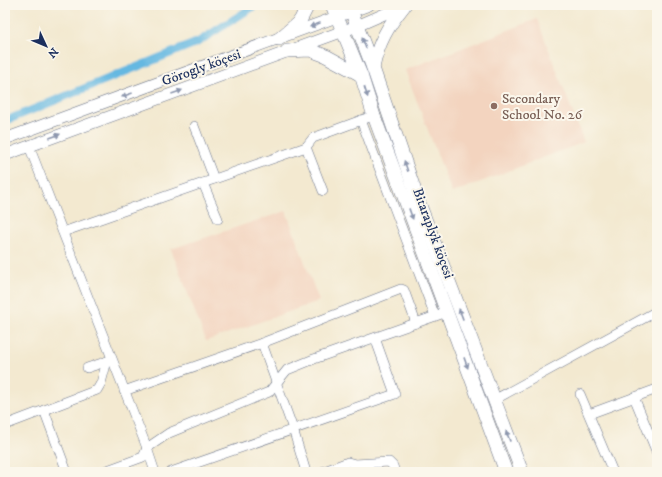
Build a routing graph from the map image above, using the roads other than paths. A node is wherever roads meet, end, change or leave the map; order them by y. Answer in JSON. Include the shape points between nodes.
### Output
{"nodes":[{"id":1,"x":308,"y":5,"type":"edge"},
{"id":2,"x":368,"y":5,"type":"edge"},
{"id":3,"x":405,"y":5,"type":"edge"},
{"id":4,"x":350,"y":8,"type":"edge"},
{"id":5,"x":334,"y":11,"type":"edge"},
{"id":6,"x":357,"y":26,"type":"junction"},
{"id":7,"x":342,"y":31,"type":"junction"},
{"id":8,"x":279,"y":39,"type":"junction"},
{"id":9,"x":286,"y":51,"type":"junction"},
{"id":10,"x":373,"y":68,"type":"junction"},
{"id":11,"x":361,"y":75,"type":"junction"},
{"id":12,"x":374,"y":116,"type":"junction"},
{"id":13,"x":361,"y":120,"type":"junction"},
{"id":14,"x":194,"y":126,"type":"dead end"},
{"id":15,"x":5,"y":140,"type":"edge"},
{"id":16,"x":29,"y":146,"type":"junction"},
{"id":17,"x":306,"y":147,"type":"junction"},
{"id":18,"x":5,"y":155,"type":"edge"},
{"id":19,"x":214,"y":179,"type":"junction"},
{"id":20,"x":204,"y":182,"type":"junction"},
{"id":21,"x":323,"y":191,"type":"dead end"},
{"id":22,"x":218,"y":219,"type":"dead end"},
{"id":23,"x":63,"y":232,"type":"junction"},
{"id":24,"x":657,"y":311,"type":"edge"},
{"id":25,"x":441,"y":314,"type":"junction"},
{"id":26,"x":416,"y":323,"type":"junction"},
{"id":27,"x":375,"y":338,"type":"junction"},
{"id":28,"x":262,"y":343,"type":"junction"},
{"id":29,"x":110,"y":360,"type":"junction"},
{"id":30,"x":87,"y":368,"type":"dead end"},
{"id":31,"x":277,"y":383,"type":"junction"},
{"id":32,"x":657,"y":388,"type":"edge"},
{"id":33,"x":124,"y":391,"type":"junction"},
{"id":34,"x":580,"y":394,"type":"dead end"},
{"id":35,"x":634,"y":397,"type":"junction"},
{"id":36,"x":494,"y":400,"type":"junction"},
{"id":37,"x":44,"y":410,"type":"junction"},
{"id":38,"x":589,"y":414,"type":"junction"},
{"id":39,"x":5,"y":425,"type":"edge"},
{"id":40,"x":293,"y":429,"type":"junction"},
{"id":41,"x":147,"y":448,"type":"junction"},
{"id":42,"x":657,"y":453,"type":"edge"},
{"id":43,"x":356,"y":468,"type":"edge"},
{"id":44,"x":67,"y":472,"type":"edge"},
{"id":45,"x":102,"y":472,"type":"edge"},
{"id":46,"x":155,"y":472,"type":"edge"},
{"id":47,"x":171,"y":472,"type":"edge"},
{"id":48,"x":306,"y":472,"type":"edge"},
{"id":49,"x":323,"y":472,"type":"edge"},
{"id":50,"x":395,"y":472,"type":"edge"},
{"id":51,"x":506,"y":472,"type":"edge"},
{"id":52,"x":522,"y":472,"type":"edge"},
{"id":53,"x":613,"y":472,"type":"edge"}],
"edges":[{"from":1,"to":8,"type":"highway","via":[[300,21]]},
{"from":2,"to":4,"type":"main road","name":"Görogly köçesi"},
{"from":3,"to":6,"type":"main road","name":"Görogly köçesi"},
{"from":3,"to":10,"type":"highway","via":[[390,24],[376,51]]},
{"from":4,"to":5,"type":"main road","name":"Görogly köçesi"},
{"from":4,"to":6,"type":"highway","name":"Bitaraplyk köçesi"},
{"from":5,"to":7,"type":"highway","name":"Bitaraplyk köçesi"},
{"from":5,"to":8,"type":"main road","name":"Görogly köçesi","one_way":true},
{"from":6,"to":7,"type":"main road","name":"Görogly köçesi"},
{"from":10,"to":6,"type":"highway","name":"Bitaraplyk köçesi","one_way":true},
{"from":7,"to":9,"type":"main road","name":"Görogly köçesi"},
{"from":7,"to":11,"type":"highway","name":"Bitaraplyk köçesi"},
{"from":8,"to":15,"type":"main road","name":"Görogly köçesi","one_way":true},
{"from":9,"to":11,"type":"highway","via":[[310,50]]},
{"from":16,"to":9,"type":"main road","name":"Görogly köçesi","one_way":true},
{"from":36,"to":10,"type":"highway","name":"Bitaraplyk köçesi","one_way":true,"via":[[419,203]]},
{"from":11,"to":12,"type":"highway","name":"Bitaraplyk köçesi","one_way":true},
{"from":12,"to":13,"type":"street"},
{"from":12,"to":25,"type":"highway","name":"Bitaraplyk köçesi","one_way":true},
{"from":13,"to":17,"type":"street","via":[[313,138]]},
{"from":13,"to":25,"type":"street"},
{"from":14,"to":19,"type":"street"},
{"from":16,"to":18,"type":"main road","name":"Görogly köçesi"},
{"from":16,"to":23,"type":"street"},
{"from":17,"to":19,"type":"street"},
{"from":17,"to":21,"type":"street"},
{"from":19,"to":20,"type":"street"},
{"from":20,"to":22,"type":"street"},
{"from":20,"to":23,"type":"street"},
{"from":23,"to":29,"type":"street"},
{"from":24,"to":36,"type":"street"},
{"from":25,"to":26,"type":"street"},
{"from":25,"to":51,"type":"highway","name":"Bitaraplyk köçesi","one_way":true},
{"from":26,"to":27,"type":"street"},
{"from":26,"to":28,"type":"street","via":[[404,290],[401,289]]},
{"from":27,"to":31,"type":"street","via":[[287,370]]},
{"from":27,"to":40,"type":"street","via":[[395,394]]},
{"from":28,"to":31,"type":"street"},
{"from":28,"to":33,"type":"street"},
{"from":29,"to":30,"type":"street"},
{"from":29,"to":33,"type":"street"},
{"from":29,"to":37,"type":"street","via":[[97,390]]},
{"from":31,"to":40,"type":"street"},
{"from":31,"to":41,"type":"street","via":[[269,392],[169,433]]},
{"from":32,"to":35,"type":"street"},
{"from":33,"to":41,"type":"street"},
{"from":34,"to":38,"type":"street"},
{"from":35,"to":38,"type":"street"},
{"from":35,"to":42,"type":"street"},
{"from":52,"to":36,"type":"highway","name":"Bitaraplyk köçesi","one_way":true},
{"from":37,"to":39,"type":"street"},
{"from":37,"to":44,"type":"street"},
{"from":38,"to":53,"type":"street"},
{"from":40,"to":47,"type":"street"},
{"from":40,"to":48,"type":"street"},
{"from":41,"to":45,"type":"street","via":[[143,457]]},
{"from":41,"to":46,"type":"street"},
{"from":43,"to":49,"type":"street","via":[[348,462]]},
{"from":43,"to":50,"type":"street","via":[[389,462]]}]}
